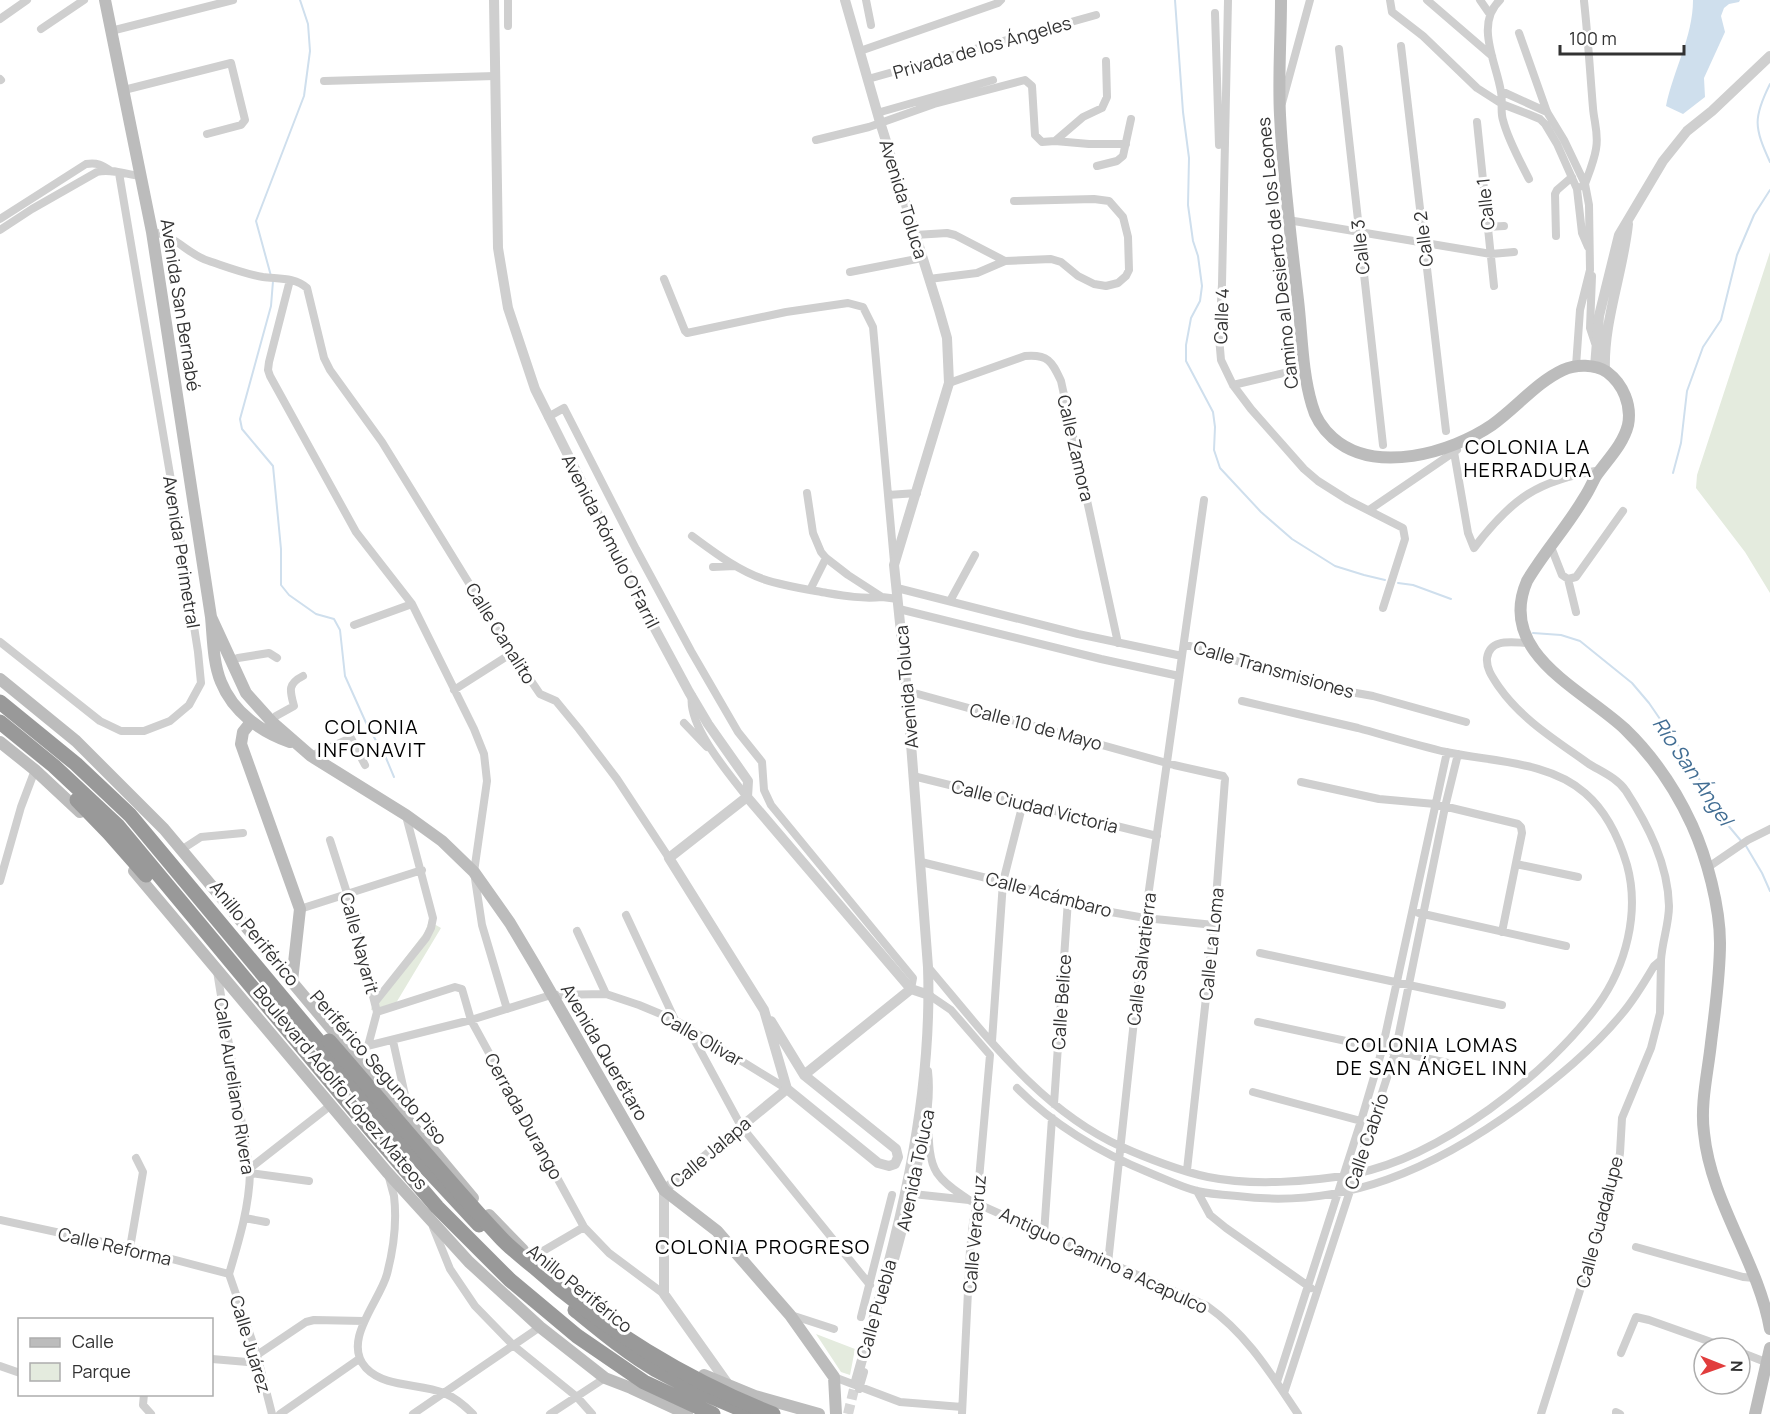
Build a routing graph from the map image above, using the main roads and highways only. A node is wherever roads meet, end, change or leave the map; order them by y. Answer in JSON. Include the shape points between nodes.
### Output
{"nodes":[{"id":1,"x":105,"y":0,"type":"edge"},
{"id":2,"x":1281,"y":0,"type":"edge"},
{"id":3,"x":211,"y":617,"type":"junction"},
{"id":4,"x":232,"y":663,"type":"junction"},
{"id":5,"x":0,"y":679,"type":"edge"},
{"id":6,"x":221,"y":682,"type":"junction"},
{"id":7,"x":0,"y":692,"type":"edge"},
{"id":8,"x":0,"y":702,"type":"edge"},
{"id":9,"x":0,"y":722,"type":"edge"},
{"id":10,"x":251,"y":722,"type":"junction"},
{"id":11,"x":30,"y":727,"type":"junction"},
{"id":12,"x":0,"y":733,"type":"edge"},
{"id":13,"x":0,"y":741,"type":"edge"},
{"id":14,"x":297,"y":744,"type":"junction"},
{"id":15,"x":292,"y":981,"type":"junction"},
{"id":16,"x":351,"y":1080,"type":"junction"},
{"id":17,"x":384,"y":1091,"type":"junction"},
{"id":18,"x":1766,"y":1294,"type":"edge"},
{"id":19,"x":1770,"y":1329,"type":"edge"},
{"id":20,"x":1770,"y":1348,"type":"edge"},
{"id":21,"x":605,"y":1378,"type":"junction"},
{"id":22,"x":667,"y":1414,"type":"edge"},
{"id":23,"x":687,"y":1414,"type":"edge"},
{"id":24,"x":705,"y":1414,"type":"edge"},
{"id":25,"x":713,"y":1414,"type":"edge"},
{"id":26,"x":753,"y":1414,"type":"edge"},
{"id":27,"x":773,"y":1414,"type":"edge"},
{"id":28,"x":816,"y":1414,"type":"edge"},
{"id":29,"x":836,"y":1414,"type":"edge"},
{"id":30,"x":1755,"y":1414,"type":"edge"}],
"edges":[{"from":1,"to":3,"type":"main road","name":"Avenida San Bernabé","via":[[152,232]]},
{"from":2,"to":18,"type":"main road","name":"Camino al Desierto de los Leones","via":[[1280,113],[1305,368],[1312,407],[1332,437],[1348,449],[1378,458],[1448,447],[1499,420],[1557,373],[1575,366],[1600,369],[1626,396],[1628,418],[1624,435],[1533,571],[1522,592],[1521,623],[1529,643],[1547,666],[1624,728],[1651,757],[1678,794],[1692,825],[1707,868],[1720,942],[1703,1131],[1717,1188],[1755,1278]]},
{"from":3,"to":4,"type":"main road","name":"Avenida Querétaro"},
{"from":3,"to":6,"type":"main road","name":"Avenida Querétaro"},
{"from":4,"to":6,"type":"main road"},
{"from":4,"to":14,"type":"main road","name":"Avenida Querétaro","via":[[246,693]]},
{"from":5,"to":15,"type":"main road","name":"Boulevard Adolfo López Mateos","via":[[76,741],[148,813]]},
{"from":6,"to":10,"type":"main road","name":"Avenida Querétaro"},
{"from":7,"to":11,"type":"highway"},
{"from":7,"to":27,"type":"highway","name":"Periférico Segundo Piso","bridge":true,"via":[[84,758],[134,808],[501,1238],[552,1283],[633,1342],[731,1397]]},
{"from":8,"to":11,"type":"highway","name":"Anillo Periférico"},
{"from":9,"to":25,"type":"highway","name":"Anillo Periférico","via":[[118,826],[429,1198],[510,1280],[577,1336],[644,1382]]},
{"from":10,"to":14,"type":"main road","name":"Avenida Querétaro"},
{"from":10,"to":15,"type":"main road","via":[[243,732],[241,744],[300,909]]},
{"from":11,"to":16,"type":"highway","name":"Anillo Periférico","via":[[130,815]]},
{"from":12,"to":24,"type":"highway","via":[[47,771],[109,833],[219,957],[369,1141],[487,1270],[610,1364]]},
{"from":13,"to":21,"type":"main road","name":"Boulevard Adolfo López Mateos","via":[[74,805],[117,851],[431,1221],[540,1327]]},
{"from":14,"to":29,"type":"main road","name":"Avenida Querétaro","via":[[442,841],[474,872],[510,923],[664,1190],[717,1231],[790,1315],[834,1377]]},
{"from":15,"to":17,"type":"main road","name":"Boulevard Adolfo López Mateos"},
{"from":16,"to":17,"type":"highway"},
{"from":16,"to":26,"type":"highway","name":"Anillo Periférico","via":[[503,1250],[559,1298],[657,1370]]},
{"from":17,"to":28,"type":"main road","name":"Boulevard Adolfo López Mateos","via":[[474,1199],[531,1258],[626,1332],[730,1387]]},
{"from":18,"to":19,"type":"main road"},
{"from":20,"to":30,"type":"main road"},
{"from":21,"to":22,"type":"main road"},
{"from":21,"to":23,"type":"main road","name":"Boulevard Adolfo López Mateos"}]}
